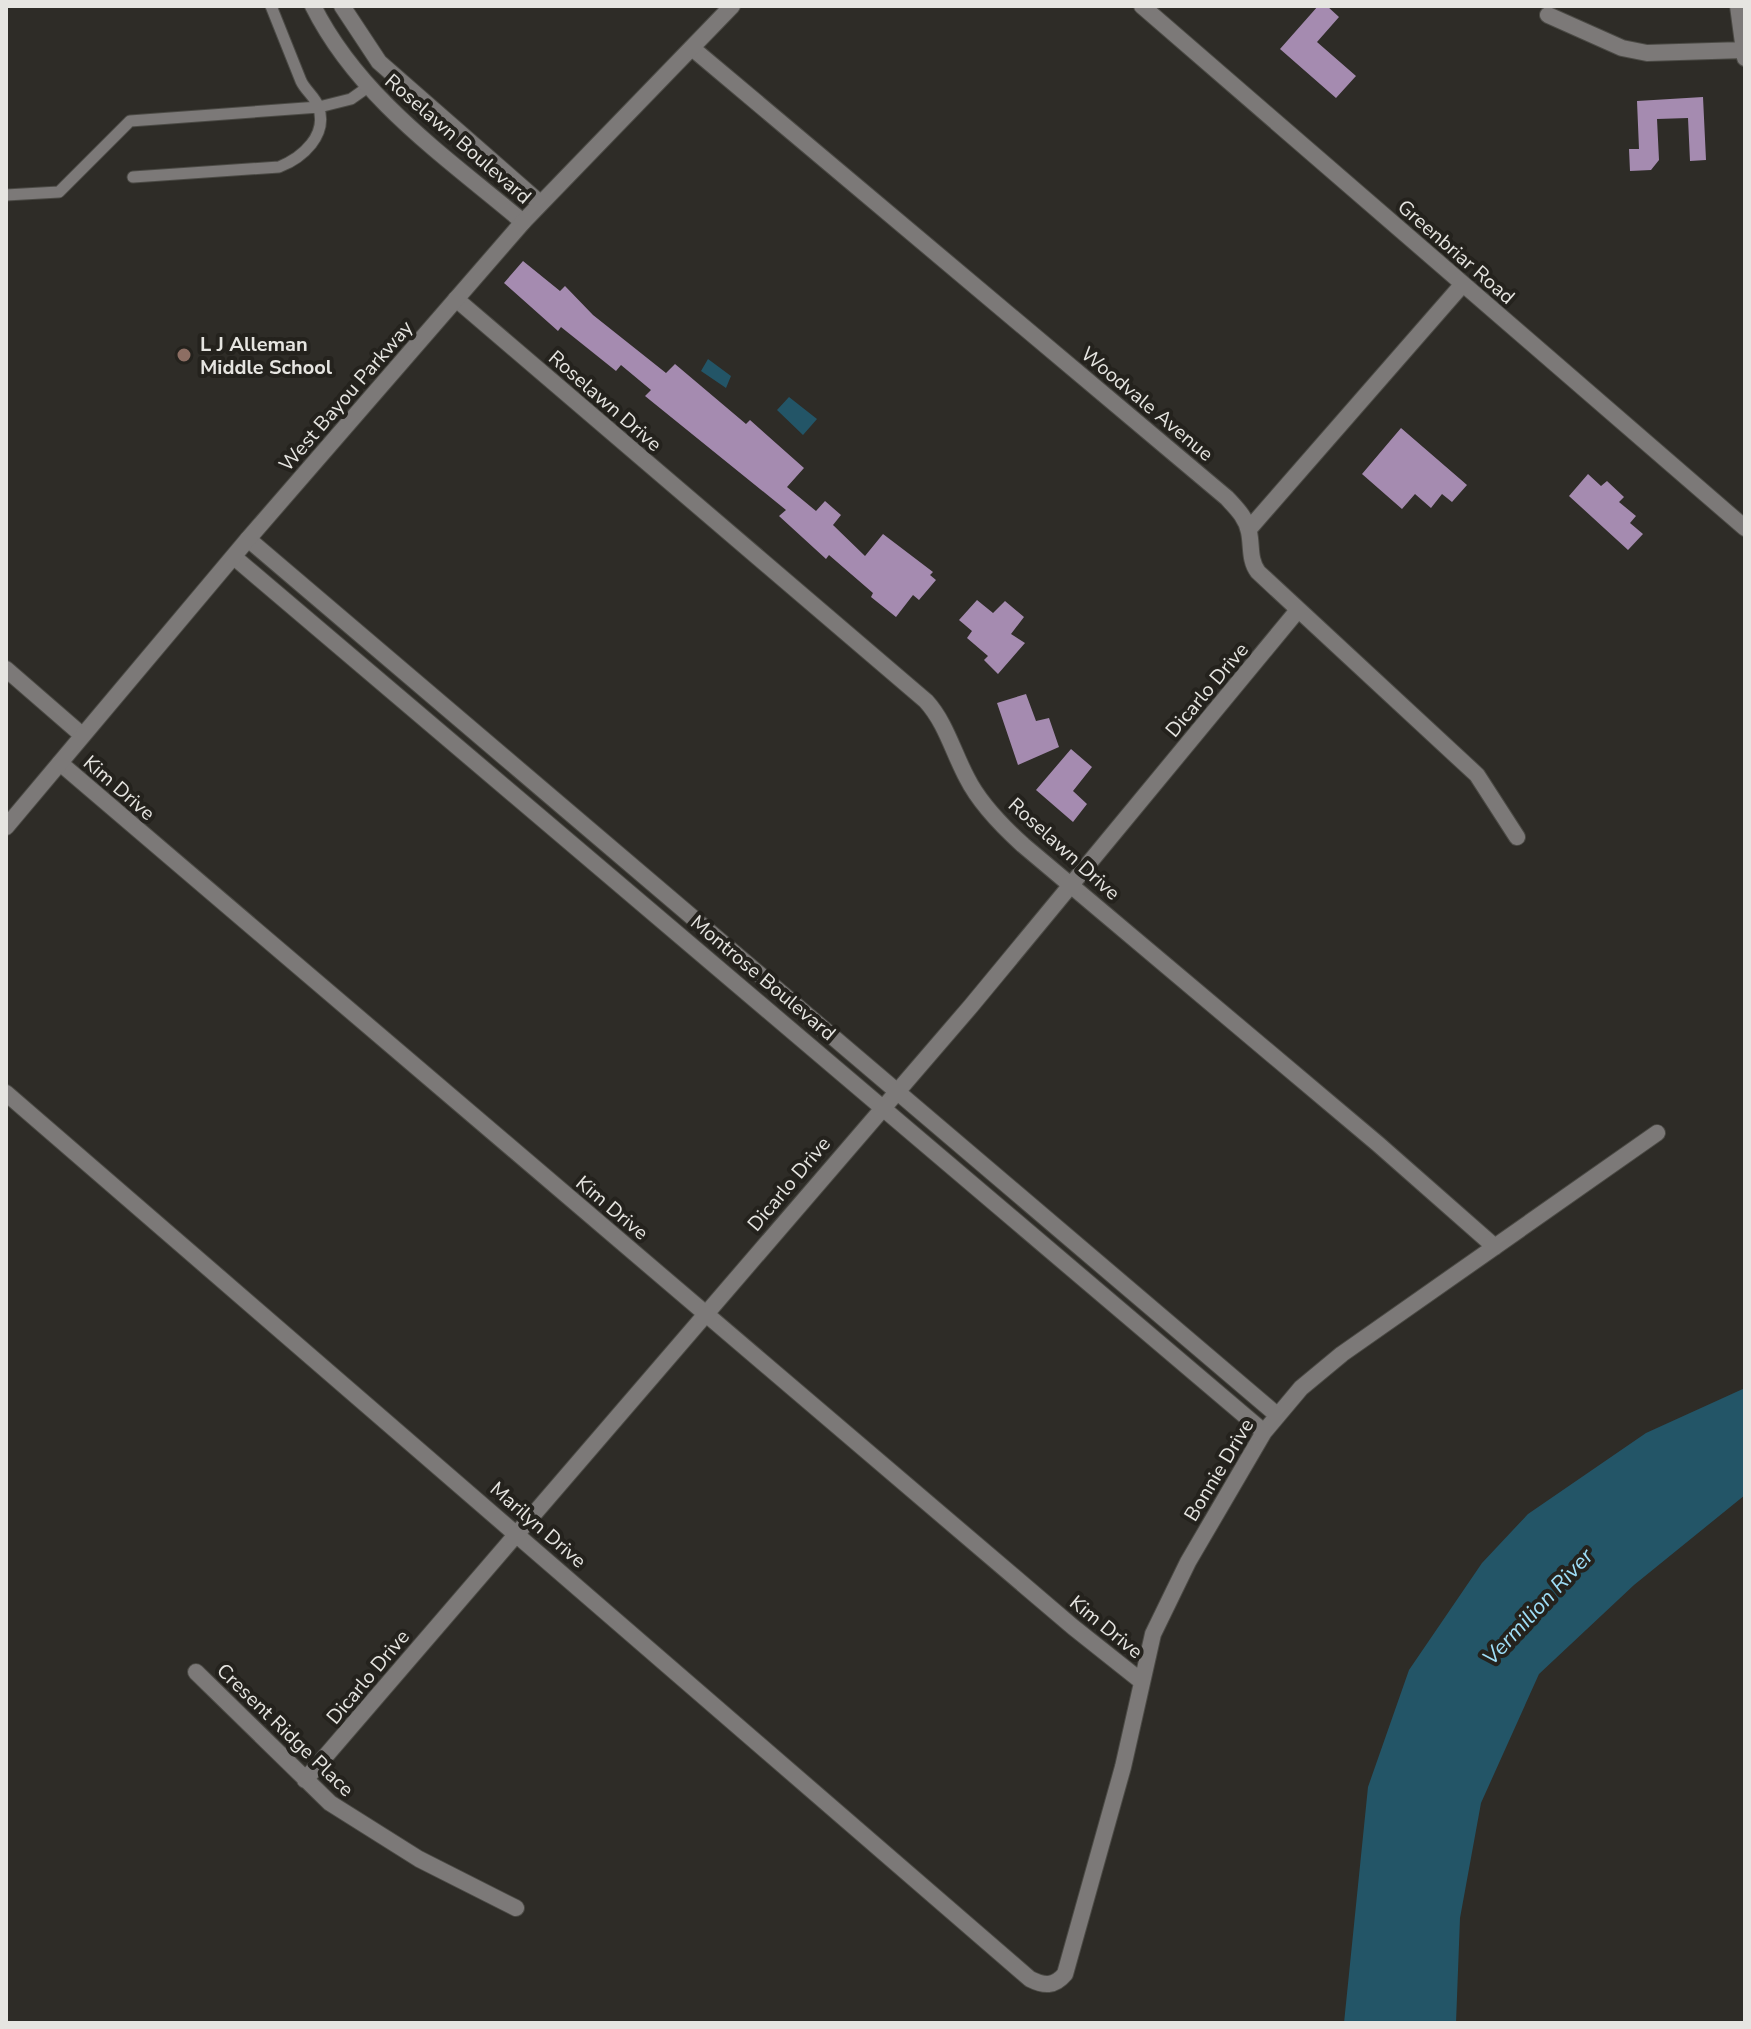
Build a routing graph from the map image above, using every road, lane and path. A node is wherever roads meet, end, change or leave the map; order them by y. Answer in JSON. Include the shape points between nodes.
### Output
{"nodes":[{"id":1,"x":271,"y":6,"type":"edge"},
{"id":2,"x":313,"y":6,"type":"edge"},
{"id":3,"x":342,"y":6,"type":"edge"},
{"id":4,"x":732,"y":6,"type":"edge"},
{"id":5,"x":1738,"y":6,"type":"edge"},
{"id":6,"x":1151,"y":9,"type":"edge"},
{"id":7,"x":1548,"y":15,"type":"dead end"},
{"id":8,"x":692,"y":48,"type":"junction"},
{"id":9,"x":1744,"y":54,"type":"edge"},
{"id":10,"x":379,"y":62,"type":"junction"},
{"id":11,"x":364,"y":83,"type":"junction"},
{"id":12,"x":319,"y":107,"type":"junction"},
{"id":13,"x":133,"y":177,"type":"dead end"},
{"id":14,"x":6,"y":195,"type":"edge"},
{"id":15,"x":540,"y":203,"type":"junction"},
{"id":16,"x":523,"y":222,"type":"junction"},
{"id":17,"x":1462,"y":285,"type":"junction"},
{"id":18,"x":456,"y":299,"type":"junction"},
{"id":19,"x":1745,"y":528,"type":"edge"},
{"id":20,"x":1249,"y":529,"type":"junction"},
{"id":21,"x":248,"y":539,"type":"junction"},
{"id":22,"x":234,"y":557,"type":"junction"},
{"id":23,"x":1298,"y":610,"type":"junction"},
{"id":24,"x":6,"y":669,"type":"edge"},
{"id":25,"x":82,"y":735,"type":"junction"},
{"id":26,"x":60,"y":763,"type":"junction"},
{"id":27,"x":6,"y":827,"type":"edge"},
{"id":28,"x":1517,"y":837,"type":"dead end"},
{"id":29,"x":1071,"y":884,"type":"junction"},
{"id":30,"x":894,"y":1091,"type":"junction"},
{"id":31,"x":6,"y":1093,"type":"edge"},
{"id":32,"x":882,"y":1105,"type":"junction"},
{"id":33,"x":1657,"y":1133,"type":"dead end"},
{"id":34,"x":1495,"y":1247,"type":"junction"},
{"id":35,"x":705,"y":1314,"type":"junction"},
{"id":36,"x":1277,"y":1415,"type":"junction"},
{"id":37,"x":1264,"y":1432,"type":"junction"},
{"id":38,"x":517,"y":1533,"type":"junction"},
{"id":39,"x":196,"y":1672,"type":"dead end"},
{"id":40,"x":1141,"y":1681,"type":"junction"},
{"id":41,"x":305,"y":1780,"type":"junction"},
{"id":42,"x":516,"y":1908,"type":"dead end"},
{"id":43,"x":1044,"y":1985,"type":"joint"}],
"edges":[{"from":1,"to":12,"type":"lane","via":[[305,89]]},
{"from":2,"to":11,"type":"street","name":"Roselawn Boulevard"},
{"from":3,"to":10,"type":"street","name":"Roselawn Boulevard"},
{"from":4,"to":8,"type":"street","name":"West Bayou Parkway"},
{"from":5,"to":9,"type":"street"},
{"from":6,"to":17,"type":"street","name":"Greenbriar Road"},
{"from":7,"to":9,"type":"street","via":[[1634,51]]},
{"from":8,"to":15,"type":"street","name":"West Bayou Parkway"},
{"from":8,"to":20,"type":"street","name":"Woodvale Avenue","via":[[1227,498]]},
{"from":10,"to":11,"type":"street"},
{"from":10,"to":15,"type":"street","name":"Roselawn Boulevard"},
{"from":11,"to":12,"type":"lane","via":[[351,99]]},
{"from":11,"to":16,"type":"street","name":"Roselawn Boulevard"},
{"from":12,"to":13,"type":"lane","via":[[318,132],[297,160],[279,167]]},
{"from":12,"to":14,"type":"lane","via":[[130,121],[59,192]]},
{"from":15,"to":16,"type":"street","name":"West Bayou Parkway"},
{"from":16,"to":18,"type":"street","name":"West Bayou Parkway"},
{"from":17,"to":19,"type":"street","name":"Greenbriar Road"},
{"from":17,"to":20,"type":"street"},
{"from":18,"to":21,"type":"street","name":"West Bayou Parkway"},
{"from":18,"to":29,"type":"street","name":"Roselawn Drive","via":[[926,701],[984,804]]},
{"from":20,"to":23,"type":"street","name":"Woodvale Avenue","via":[[1254,567]]},
{"from":21,"to":22,"type":"street","name":"West Bayou Parkway"},
{"from":21,"to":30,"type":"street","name":"Montrose Boulevard"},
{"from":22,"to":25,"type":"street","name":"West Bayou Parkway"},
{"from":22,"to":32,"type":"street","name":"Montrose Boulevard"},
{"from":23,"to":28,"type":"street","name":"Woodvale Avenue","via":[[1477,775]]},
{"from":23,"to":29,"type":"street","name":"Dicarlo Drive"},
{"from":24,"to":25,"type":"street","name":"Kim Drive"},
{"from":25,"to":26,"type":"street","name":"West Bayou Parkway"},
{"from":26,"to":27,"type":"street","name":"West Bayou Parkway"},
{"from":26,"to":35,"type":"street","name":"Kim Drive"},
{"from":29,"to":30,"type":"street","name":"Dicarlo Drive"},
{"from":29,"to":34,"type":"street","name":"Roselawn Drive"},
{"from":30,"to":32,"type":"street","name":"Dicarlo Drive"},
{"from":30,"to":36,"type":"street","name":"Montrose Boulevard"},
{"from":31,"to":38,"type":"street","name":"Marilyn Drive"},
{"from":32,"to":35,"type":"street","name":"Dicarlo Drive"},
{"from":32,"to":37,"type":"street","name":"Montrose Boulevard"},
{"from":33,"to":34,"type":"street","name":"Bonnie Drive"},
{"from":34,"to":36,"type":"street","name":"Bonnie Drive","via":[[1342,1354]]},
{"from":35,"to":38,"type":"street","name":"Dicarlo Drive"},
{"from":35,"to":40,"type":"street","name":"Kim Drive"},
{"from":36,"to":37,"type":"street","name":"Bonnie Drive"},
{"from":37,"to":40,"type":"street","name":"Bonnie Drive","via":[[1166,1605]]},
{"from":38,"to":41,"type":"street","name":"Dicarlo Drive"},
{"from":38,"to":43,"type":"street","name":"Marilyn Drive","via":[[1030,1979]]},
{"from":39,"to":41,"type":"street","name":"Cresent Ridge Place"},
{"from":40,"to":43,"type":"street","name":"Bonnie Drive","via":[[1123,1767],[1065,1974]]},
{"from":41,"to":42,"type":"street","name":"Cresent Ridge Place","via":[[330,1803],[419,1859]]}]}
